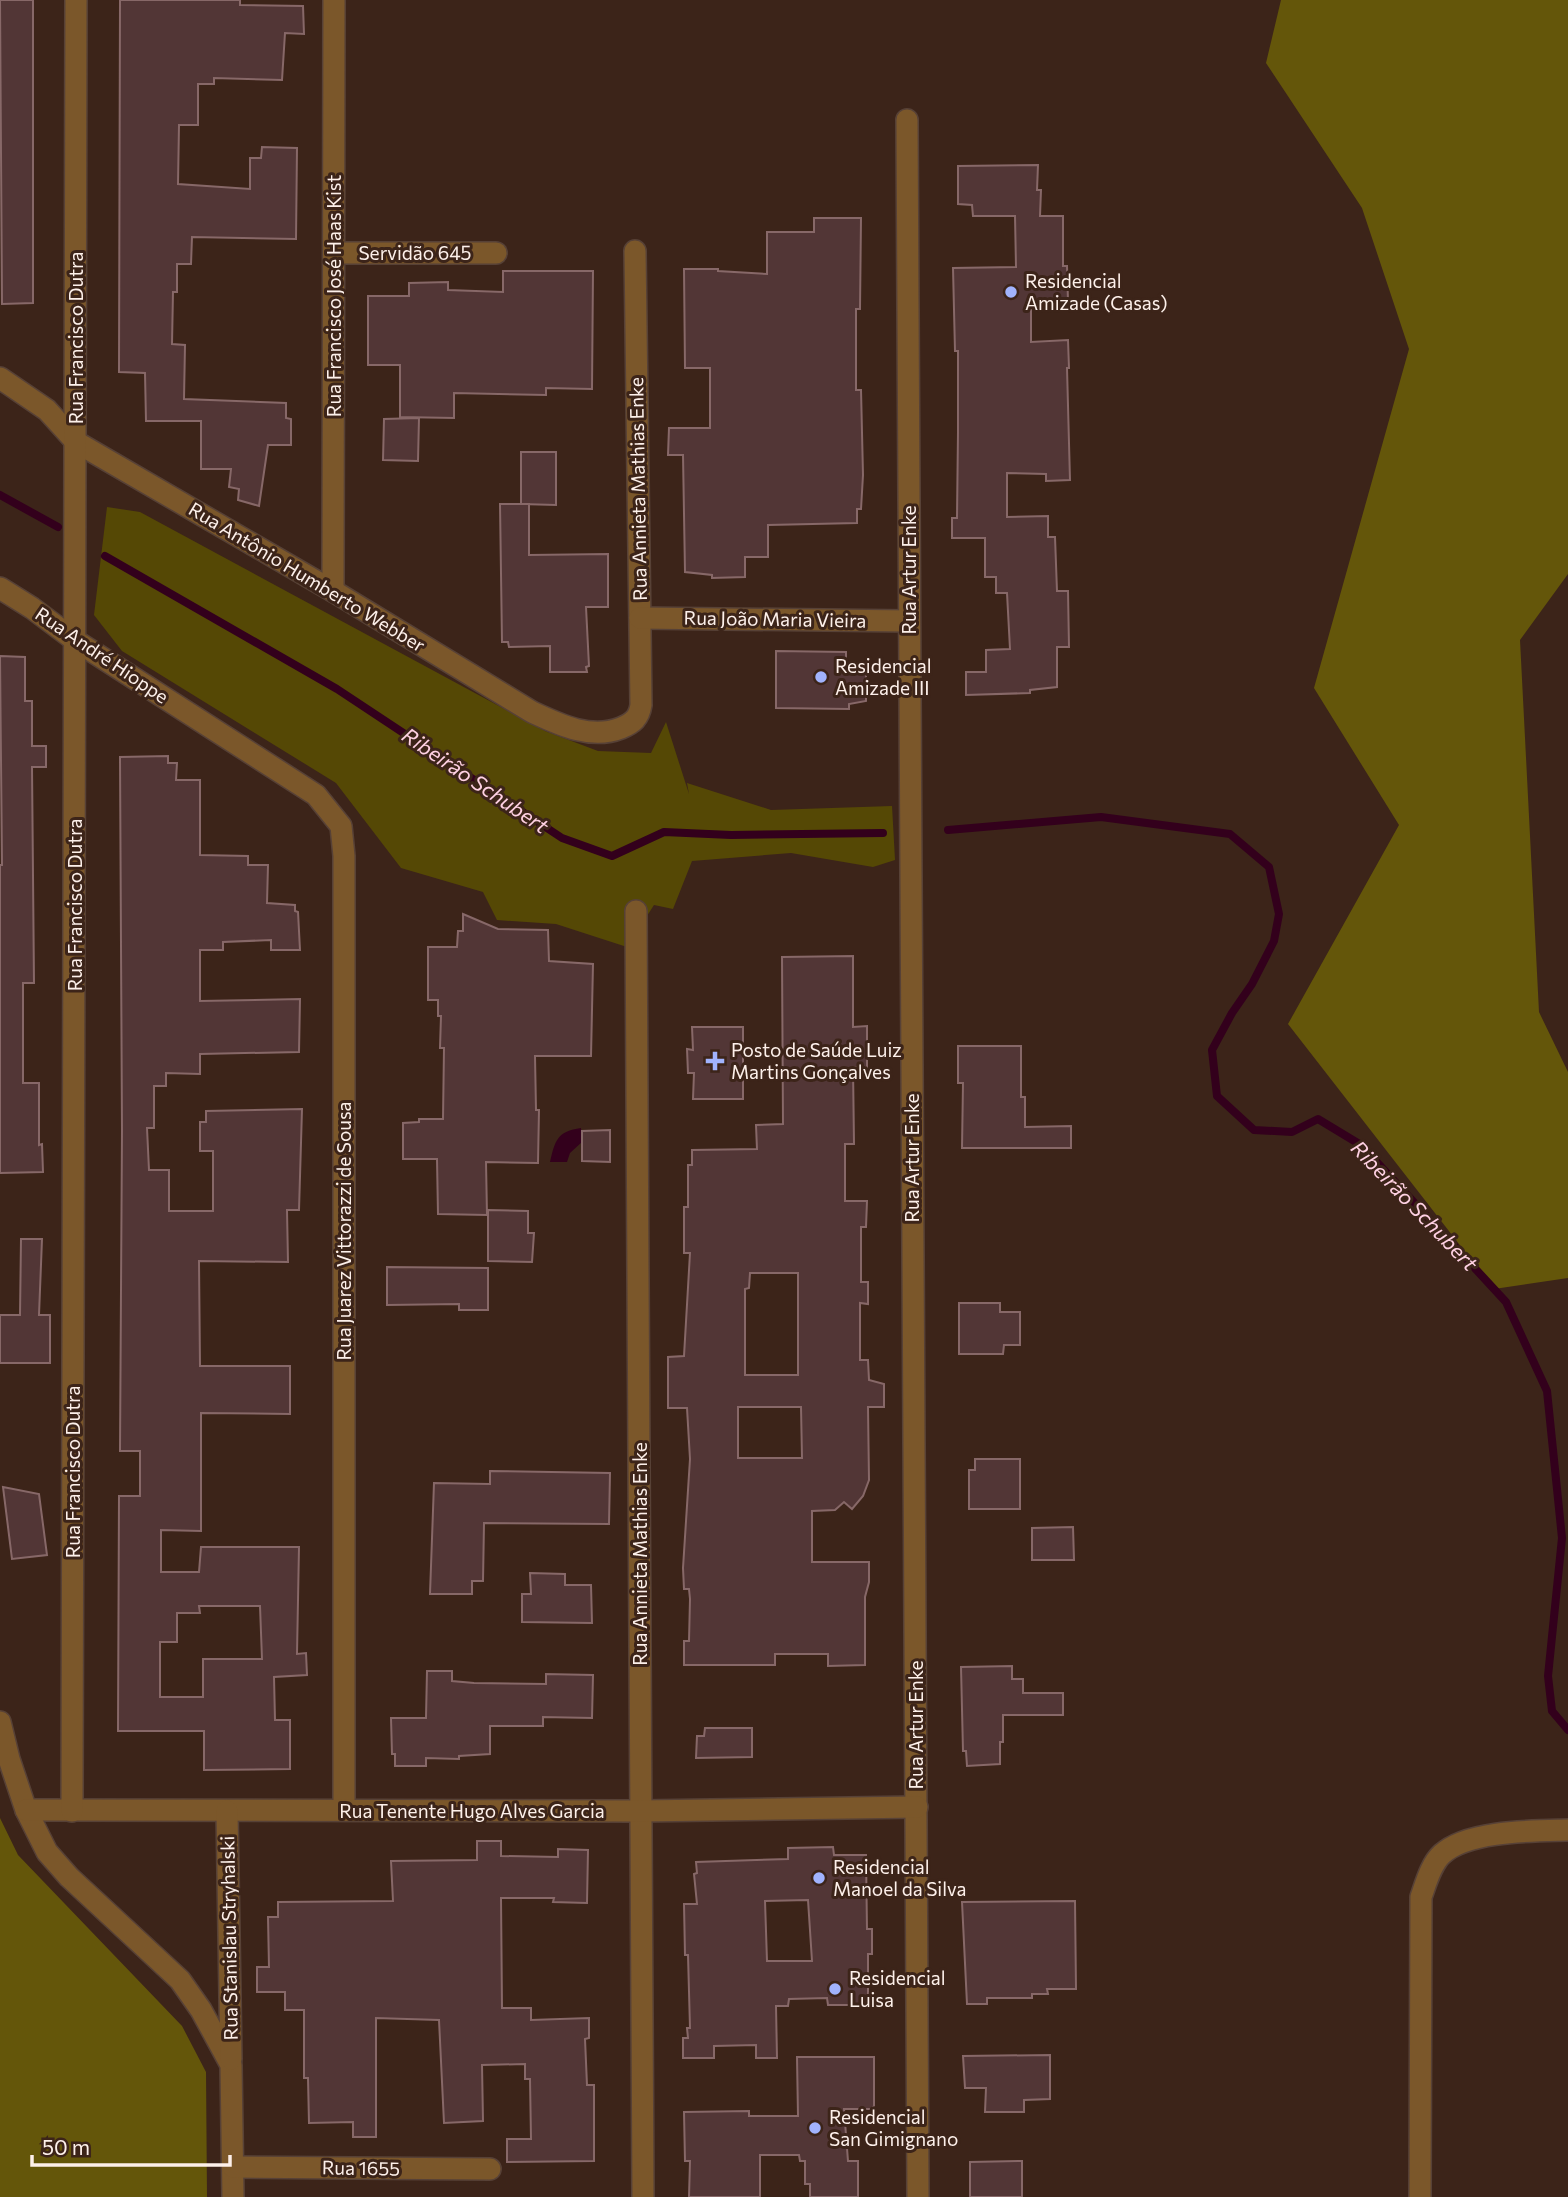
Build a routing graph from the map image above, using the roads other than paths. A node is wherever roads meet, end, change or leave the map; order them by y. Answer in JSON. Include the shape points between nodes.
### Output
{"nodes":[{"id":1,"x":76,"y":0,"type":"edge"},
{"id":2,"x":334,"y":0,"type":"edge"},
{"id":3,"x":907,"y":120,"type":"dead end"},
{"id":4,"x":635,"y":251,"type":"dead end"},
{"id":5,"x":334,"y":253,"type":"junction"},
{"id":6,"x":496,"y":253,"type":"dead end"},
{"id":7,"x":0,"y":378,"type":"edge"},
{"id":8,"x":76,"y":442,"type":"junction"},
{"id":9,"x":0,"y":588,"type":"edge"},
{"id":10,"x":333,"y":591,"type":"junction"},
{"id":11,"x":640,"y":618,"type":"junction"},
{"id":12,"x":909,"y":621,"type":"junction"},
{"id":13,"x":76,"y":641,"type":"junction"},
{"id":14,"x":204,"y":722,"type":"joint"},
{"id":15,"x":632,"y":723,"type":"joint"},
{"id":16,"x":636,"y":911,"type":"dead end"},
{"id":17,"x":0,"y":1722,"type":"edge"},
{"id":18,"x":917,"y":1807,"type":"junction"},
{"id":19,"x":26,"y":1810,"type":"junction"},
{"id":20,"x":344,"y":1810,"type":"junction"},
{"id":21,"x":72,"y":1811,"type":"junction"},
{"id":22,"x":227,"y":1811,"type":"junction"},
{"id":23,"x":641,"y":1811,"type":"junction"},
{"id":24,"x":1568,"y":1830,"type":"edge"},
{"id":25,"x":231,"y":2065,"type":"junction"},
{"id":26,"x":233,"y":2166,"type":"junction"},
{"id":27,"x":490,"y":2169,"type":"dead end"},
{"id":28,"x":233,"y":2197,"type":"edge"},
{"id":29,"x":643,"y":2197,"type":"edge"},
{"id":30,"x":918,"y":2197,"type":"edge"},
{"id":31,"x":1420,"y":2197,"type":"edge"}],
"edges":[{"from":1,"to":8,"type":"street","name":"Rua Francisco Dutra"},
{"from":2,"to":5,"type":"street","name":"Rua Francisco José Haas Kist"},
{"from":3,"to":12,"type":"street","name":"Rua Artur Enke"},
{"from":4,"to":11,"type":"street","name":"Rua Annieta Mathias Enke"},
{"from":5,"to":6,"type":"street","name":"Servidão 645"},
{"from":5,"to":10,"type":"street","name":"Rua Francisco José Haas Kist"},
{"from":7,"to":8,"type":"street","name":"Rua Antônio Humberto Webber","via":[[47,410]]},
{"from":8,"to":10,"type":"street","name":"Rua Antônio Humberto Webber"},
{"from":8,"to":13,"type":"street","name":"Rua Francisco Dutra"},
{"from":9,"to":13,"type":"street","name":"Rua André Hioppe"},
{"from":10,"to":15,"type":"street","name":"Rua Antônio Humberto Webber","via":[[532,712],[595,733]]},
{"from":11,"to":12,"type":"street","name":"Rua João Maria Vieira"},
{"from":11,"to":15,"type":"street","name":"Rua Annieta Mathias Enke","via":[[641,705]]},
{"from":12,"to":18,"type":"street","name":"Rua Artur Enke"},
{"from":13,"to":14,"type":"street","name":"Rua André Hioppe"},
{"from":13,"to":21,"type":"street","name":"Rua Francisco Dutra"},
{"from":14,"to":20,"type":"street","name":"Rua Juarez Vittorazzi de Sousa","via":[[316,795],[341,826]]},
{"from":16,"to":23,"type":"street","name":"Rua Annieta Mathias Enke"},
{"from":17,"to":19,"type":"street"},
{"from":18,"to":23,"type":"street","name":"Rua Tenente Hugo Alves Garcia"},
{"from":18,"to":30,"type":"street","name":"Rua Artur Enke"},
{"from":19,"to":21,"type":"street","name":"Rua Tenente Hugo Alves Garcia"},
{"from":19,"to":25,"type":"street","via":[[61,1869],[180,1980]]},
{"from":20,"to":22,"type":"street","name":"Rua Tenente Hugo Alves Garcia"},
{"from":20,"to":23,"type":"street","name":"Rua Tenente Hugo Alves Garcia"},
{"from":21,"to":22,"type":"street","name":"Rua Tenente Hugo Alves Garcia"},
{"from":22,"to":25,"type":"street","name":"Rua Stanislau Stryhalski"},
{"from":23,"to":29,"type":"street","name":"Rua Annieta Mathias Enke"},
{"from":24,"to":31,"type":"street","via":[[1461,1842],[1441,1855],[1429,1876],[1421,1897]]},
{"from":25,"to":26,"type":"street","name":"Rua Stanislau Stryhalski"},
{"from":26,"to":27,"type":"street","name":"Rua 1655"},
{"from":26,"to":28,"type":"street","name":"Rua Stanislau Stryhalski"}]}
